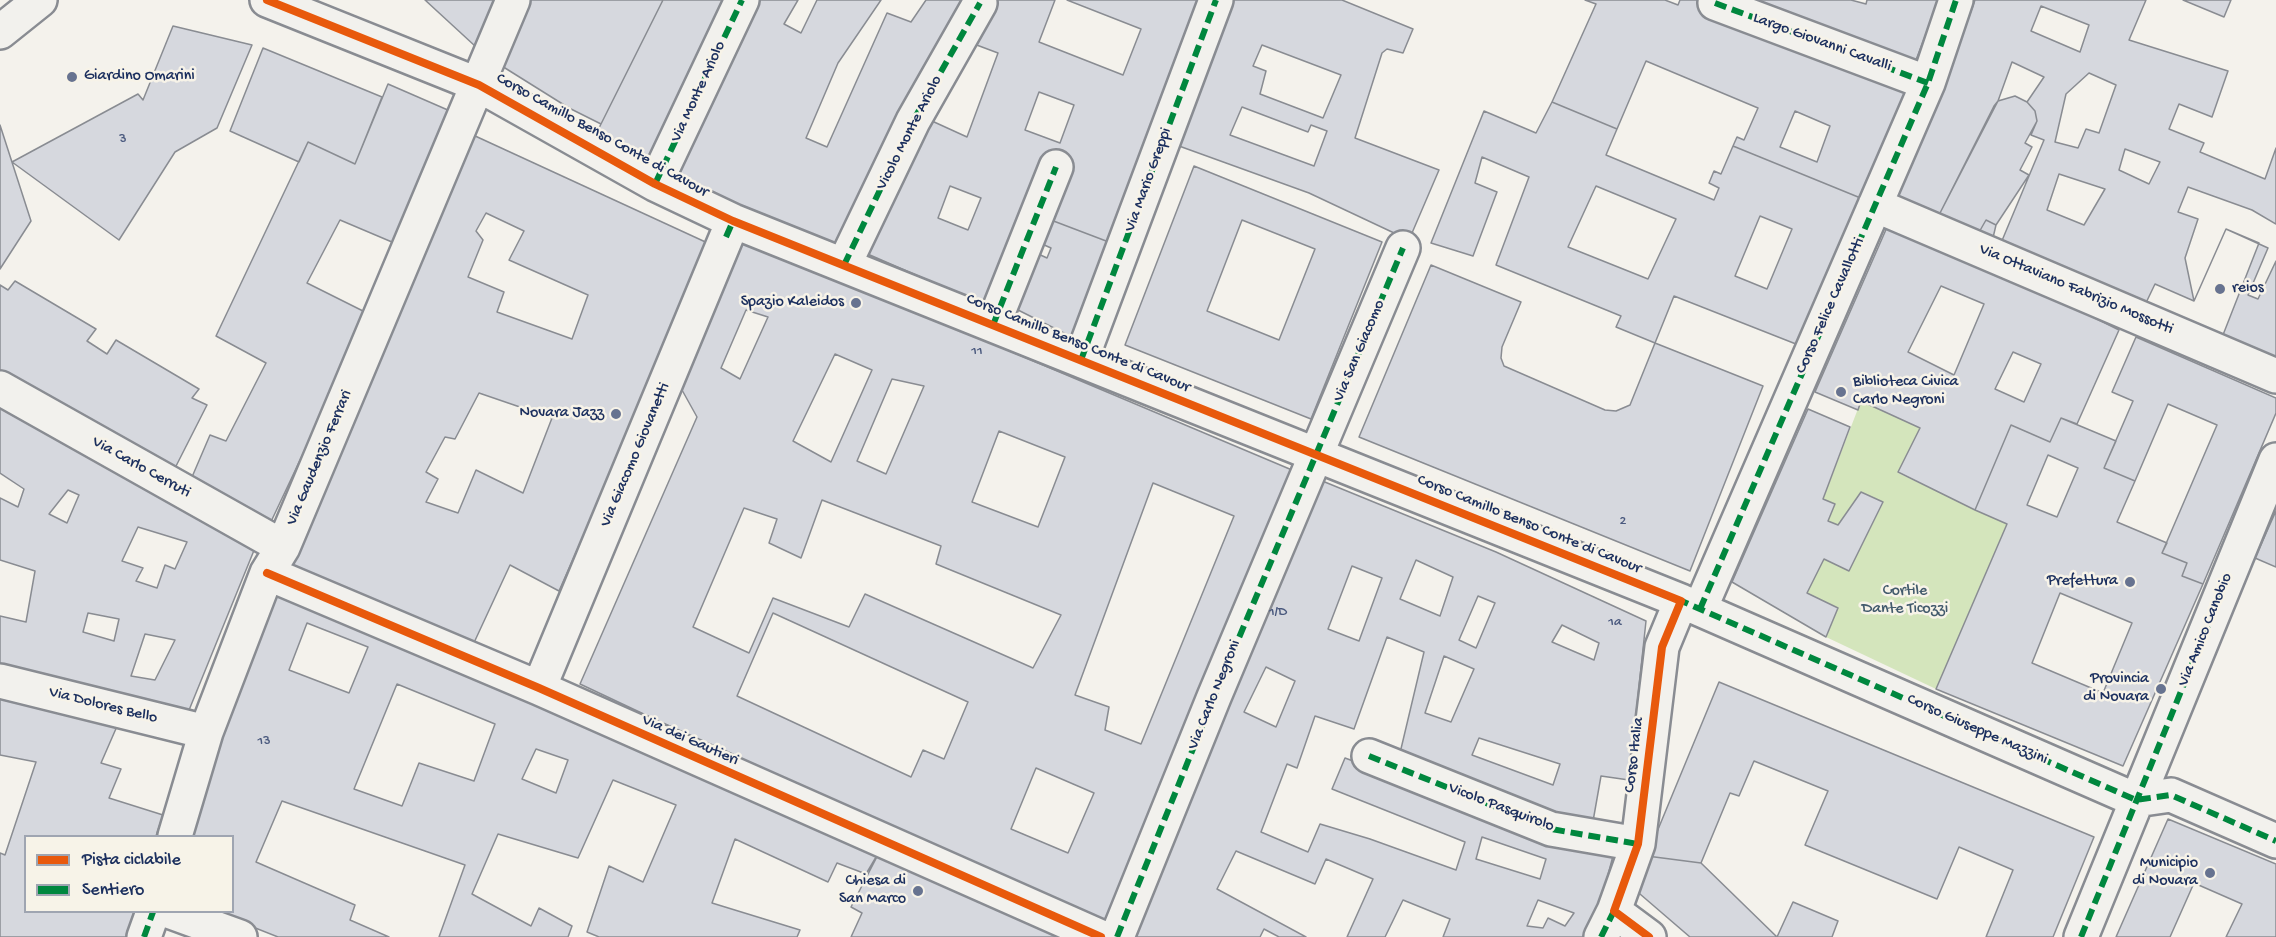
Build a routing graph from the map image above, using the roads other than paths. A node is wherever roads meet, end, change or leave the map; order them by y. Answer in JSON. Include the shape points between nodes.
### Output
{"nodes":[{"id":1,"x":267,"y":0,"type":"edge"},
{"id":2,"x":513,"y":0,"type":"edge"},
{"id":3,"x":742,"y":0,"type":"edge"},
{"id":4,"x":1215,"y":0,"type":"edge"},
{"id":5,"x":1956,"y":0,"type":"edge"},
{"id":6,"x":980,"y":3,"type":"dead end"},
{"id":7,"x":1715,"y":3,"type":"dead end"},
{"id":8,"x":1928,"y":83,"type":"junction"},
{"id":9,"x":479,"y":85,"type":"junction"},
{"id":10,"x":1056,"y":167,"type":"dead end"},
{"id":11,"x":655,"y":184,"type":"junction"},
{"id":12,"x":1875,"y":205,"type":"junction"},
{"id":13,"x":729,"y":229,"type":"junction"},
{"id":14,"x":1403,"y":249,"type":"dead end"},
{"id":15,"x":844,"y":265,"type":"junction"},
{"id":16,"x":993,"y":325,"type":"junction"},
{"id":17,"x":1082,"y":360,"type":"junction"},
{"id":18,"x":2276,"y":376,"type":"edge"},
{"id":19,"x":1,"y":391,"type":"edge"},
{"id":20,"x":1316,"y":454,"type":"junction"},
{"id":21,"x":2276,"y":460,"type":"edge"},
{"id":22,"x":275,"y":560,"type":"junction"},
{"id":23,"x":1691,"y":605,"type":"junction"},
{"id":24,"x":0,"y":681,"type":"edge"},
{"id":25,"x":539,"y":688,"type":"junction"},
{"id":26,"x":206,"y":732,"type":"junction"},
{"id":27,"x":1369,"y":756,"type":"dead end"},
{"id":28,"x":2136,"y":800,"type":"junction"},
{"id":29,"x":176,"y":835,"type":"edge"},
{"id":30,"x":2276,"y":841,"type":"edge"},
{"id":31,"x":1638,"y":844,"type":"junction"},
{"id":32,"x":153,"y":913,"type":"edge"},
{"id":33,"x":174,"y":913,"type":"edge"},
{"id":34,"x":1608,"y":924,"type":"edge"},
{"id":35,"x":144,"y":937,"type":"edge"},
{"id":36,"x":240,"y":937,"type":"edge"},
{"id":37,"x":1101,"y":937,"type":"edge"},
{"id":38,"x":1117,"y":937,"type":"edge"},
{"id":39,"x":1649,"y":937,"type":"edge"},
{"id":40,"x":2081,"y":937,"type":"edge"}],
"edges":[{"from":1,"to":9,"type":"street","name":"Corso Camillo Benso Conte di Cavour"},
{"from":2,"to":9,"type":"street","name":"Via Gaudenzio Ferrari"},
{"from":3,"to":11,"type":"street","name":"Via Monte Ariolo"},
{"from":4,"to":17,"type":"street","name":"Via Mario Greppi"},
{"from":5,"to":8,"type":"street","name":"Corso Felice Cavallotti"},
{"from":6,"to":15,"type":"street","name":"Vicolo Monte Ariolo","via":[[913,121]]},
{"from":7,"to":8,"type":"street","name":"Largo Giovanni Cavalli"},
{"from":8,"to":12,"type":"street","name":"Corso Felice Cavallotti"},
{"from":9,"to":11,"type":"street","name":"Corso Camillo Benso Conte di Cavour"},
{"from":9,"to":22,"type":"street","name":"Via Gaudenzio Ferrari"},
{"from":10,"to":16,"type":"street"},
{"from":11,"to":13,"type":"street","name":"Corso Camillo Benso Conte di Cavour"},
{"from":12,"to":18,"type":"street","name":"Via Ottaviano Fabrizio Mossotti"},
{"from":12,"to":23,"type":"street","name":"Corso Felice Cavallotti"},
{"from":13,"to":15,"type":"street","name":"Corso Camillo Benso Conte di Cavour"},
{"from":13,"to":25,"type":"street","name":"Via Giacomo Giovanetti"},
{"from":14,"to":20,"type":"street","name":"Via San Giacomo"},
{"from":15,"to":16,"type":"street","name":"Corso Camillo Benso Conte di Cavour"},
{"from":16,"to":17,"type":"street","name":"Corso Camillo Benso Conte di Cavour"},
{"from":17,"to":20,"type":"street","name":"Corso Camillo Benso Conte di Cavour"},
{"from":19,"to":22,"type":"street","name":"Via Carlo Cerruti"},
{"from":20,"to":23,"type":"street","name":"Corso Camillo Benso Conte di Cavour"},
{"from":20,"to":38,"type":"street","name":"Via Carlo Negroni"},
{"from":21,"to":28,"type":"street","name":"Via Amico Canobio"},
{"from":22,"to":25,"type":"street","name":"Via dei Gautieri"},
{"from":22,"to":26,"type":"street","name":"Via Gaudenzio Ferrari"},
{"from":23,"to":28,"type":"street","name":"Corso Giuseppe Mazzini"},
{"from":23,"to":31,"type":"street","name":"Corso Italia","via":[[1662,647]]},
{"from":24,"to":26,"type":"street","name":"Via Dolores Bello"},
{"from":25,"to":37,"type":"street","name":"Via dei Gautieri"},
{"from":26,"to":29,"type":"street","name":"Via Gaudenzio Ferrari"},
{"from":27,"to":31,"type":"street","name":"Vicolo Pasquirolo","via":[[1551,829]]},
{"from":28,"to":30,"type":"street","via":[[2171,795]]},
{"from":28,"to":40,"type":"street","name":"Via Amico Canobio"},
{"from":31,"to":34,"type":"street","name":"Corso Italia"},
{"from":32,"to":35,"type":"street"},
{"from":33,"to":36,"type":"street"},
{"from":34,"to":39,"type":"street"}]}
